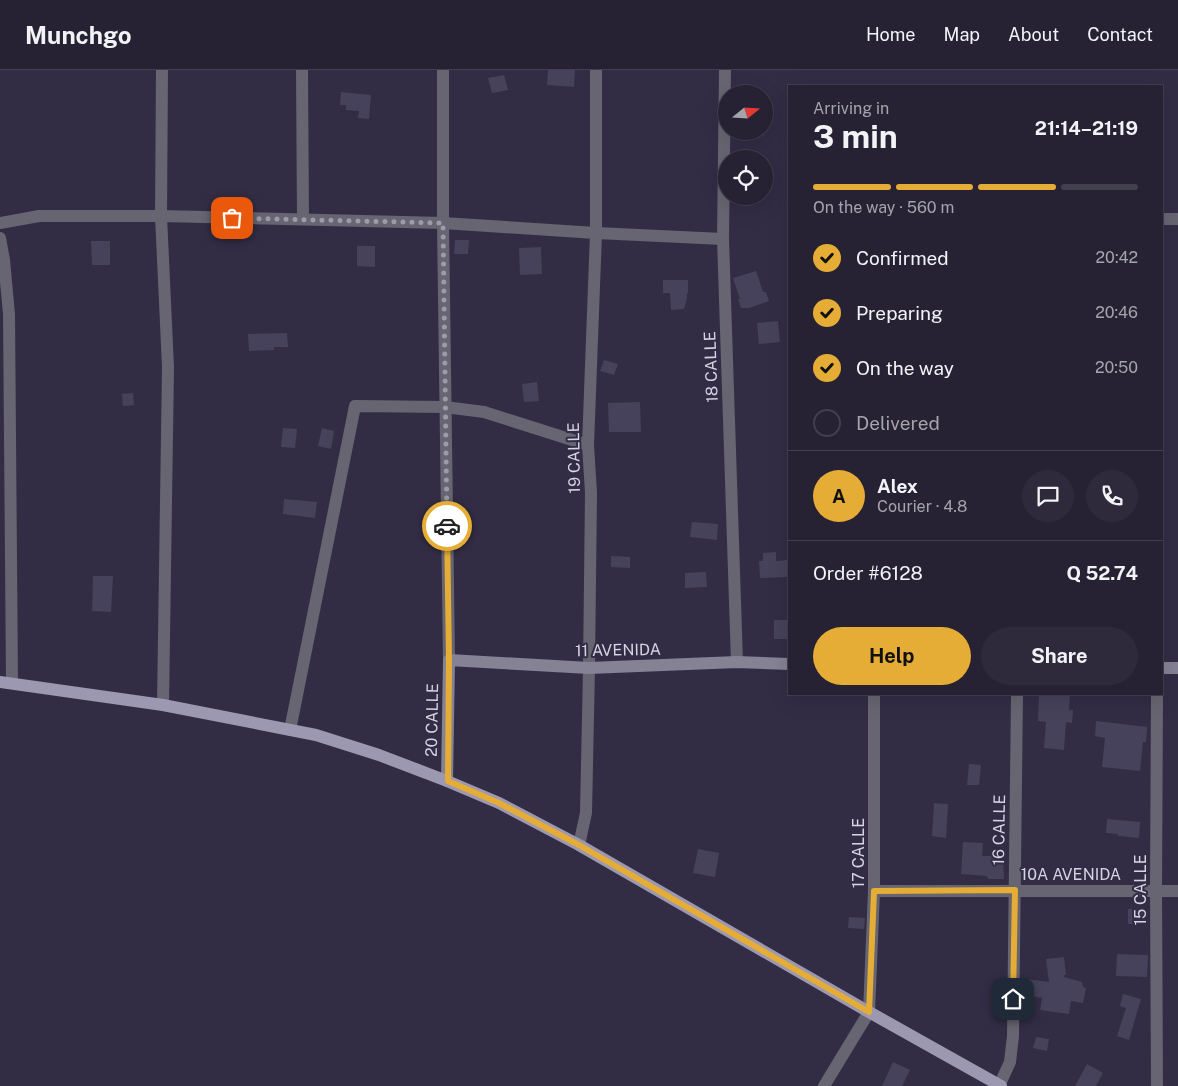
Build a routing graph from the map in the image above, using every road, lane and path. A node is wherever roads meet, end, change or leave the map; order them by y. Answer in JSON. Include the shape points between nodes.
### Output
{"nodes":[{"id":1,"x":162,"y":70,"type":"edge"},
{"id":2,"x":302,"y":70,"type":"edge"},
{"id":3,"x":443,"y":70,"type":"edge"},
{"id":4,"x":596,"y":70,"type":"edge"},
{"id":5,"x":725,"y":70,"type":"edge"},
{"id":6,"x":161,"y":216,"type":"junction"},
{"id":7,"x":304,"y":219,"type":"junction"},
{"id":8,"x":1163,"y":219,"type":"edge"},
{"id":9,"x":1178,"y":219,"type":"edge"},
{"id":10,"x":0,"y":223,"type":"edge"},
{"id":11,"x":443,"y":223,"type":"junction"},
{"id":12,"x":596,"y":233,"type":"junction"},
{"id":13,"x":0,"y":238,"type":"edge"},
{"id":14,"x":723,"y":239,"type":"junction"},
{"id":15,"x":446,"y":407,"type":"junction"},
{"id":16,"x":588,"y":445,"type":"junction"},
{"id":17,"x":449,"y":660,"type":"junction"},
{"id":18,"x":737,"y":662,"type":"junction"},
{"id":19,"x":788,"y":664,"type":"edge"},
{"id":20,"x":589,"y":668,"type":"junction"},
{"id":21,"x":1163,"y":668,"type":"edge"},
{"id":22,"x":1178,"y":668,"type":"edge"},
{"id":23,"x":6,"y":682,"type":"edge"},
{"id":24,"x":874,"y":695,"type":"edge"},
{"id":25,"x":1017,"y":695,"type":"edge"},
{"id":26,"x":1157,"y":695,"type":"edge"},
{"id":27,"x":163,"y":704,"type":"junction"},
{"id":28,"x":290,"y":730,"type":"junction"},
{"id":29,"x":448,"y":781,"type":"junction"},
{"id":30,"x":579,"y":845,"type":"junction"},
{"id":31,"x":1015,"y":890,"type":"junction"},
{"id":32,"x":1156,"y":890,"type":"junction"},
{"id":33,"x":1178,"y":890,"type":"edge"},
{"id":34,"x":874,"y":891,"type":"junction"},
{"id":35,"x":869,"y":1012,"type":"junction"},
{"id":36,"x":824,"y":1086,"type":"edge"},
{"id":37,"x":1000,"y":1086,"type":"edge"},
{"id":38,"x":1158,"y":1086,"type":"edge"}],
"edges":[{"from":1,"to":6,"type":"street"},
{"from":2,"to":7,"type":"street"},
{"from":3,"to":11,"type":"street"},
{"from":4,"to":12,"type":"street","name":"19 CALLE"},
{"from":5,"to":14,"type":"street","name":"18 CALLE"},
{"from":6,"to":7,"type":"street"},
{"from":6,"to":10,"type":"street","via":[[39,216]]},
{"from":6,"to":27,"type":"street","via":[[168,367]]},
{"from":7,"to":11,"type":"street"},
{"from":8,"to":9,"type":"street"},
{"from":11,"to":12,"type":"street"},
{"from":11,"to":15,"type":"street"},
{"from":12,"to":14,"type":"street"},
{"from":12,"to":16,"type":"street","name":"19 CALLE"},
{"from":13,"to":23,"type":"street","via":[[9,314]]},
{"from":14,"to":18,"type":"street","name":"18 CALLE"},
{"from":15,"to":16,"type":"street","via":[[484,412]]},
{"from":15,"to":17,"type":"street"},
{"from":15,"to":28,"type":"street","via":[[355,406]]},
{"from":16,"to":20,"type":"street","name":"19 CALLE","via":[[591,493]]},
{"from":17,"to":20,"type":"street","name":"11 AVENIDA"},
{"from":17,"to":29,"type":"street","name":"20 CALLE"},
{"from":18,"to":19,"type":"street","name":"11 AVENIDA"},
{"from":18,"to":20,"type":"street","name":"11 AVENIDA"},
{"from":20,"to":30,"type":"street","name":"19 CALLE","via":[[586,813]]},
{"from":21,"to":22,"type":"street"},
{"from":23,"to":27,"type":"main road"},
{"from":24,"to":34,"type":"street","name":"17 CALLE"},
{"from":25,"to":31,"type":"street","name":"16 CALLE"},
{"from":26,"to":32,"type":"street","name":"15 CALLE"},
{"from":27,"to":28,"type":"main road"},
{"from":28,"to":29,"type":"main road","via":[[379,755]]},
{"from":29,"to":30,"type":"main road","via":[[499,803]]},
{"from":30,"to":35,"type":"main road"},
{"from":31,"to":32,"type":"street","name":"10A AVENIDA"},
{"from":31,"to":34,"type":"street","name":"10A AVENIDA"},
{"from":31,"to":37,"type":"street","name":"16 CALLE","via":[[1013,1036],[1010,1062]]},
{"from":32,"to":33,"type":"street","name":"10A AVENIDA"},
{"from":32,"to":38,"type":"street","name":"15 CALLE"},
{"from":34,"to":35,"type":"street","name":"17 CALLE"},
{"from":35,"to":36,"type":"street"},
{"from":35,"to":37,"type":"main road"}]}
